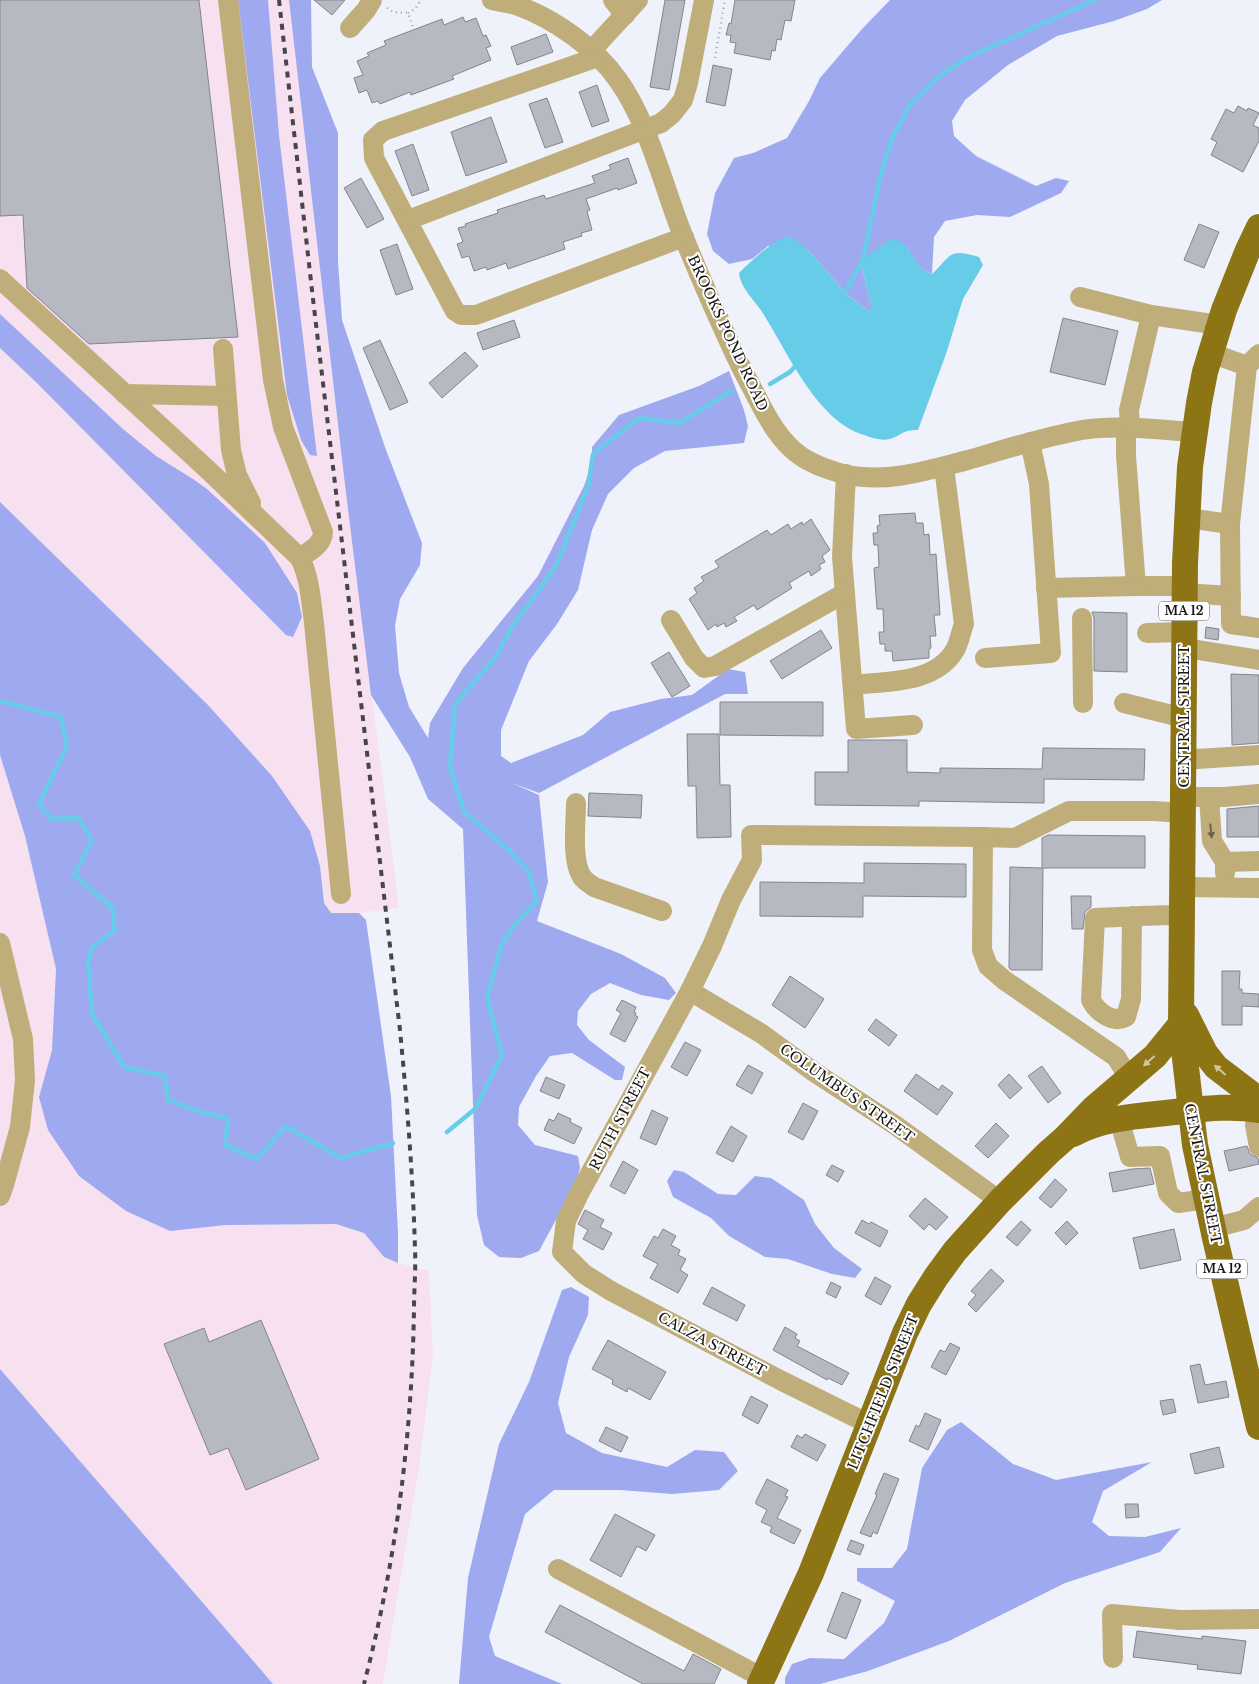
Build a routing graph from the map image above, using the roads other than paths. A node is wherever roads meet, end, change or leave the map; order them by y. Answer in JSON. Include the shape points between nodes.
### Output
{"nodes":[{"id":1,"x":228,"y":0,"type":"edge"},
{"id":2,"x":492,"y":0,"type":"edge"},
{"id":3,"x":638,"y":0,"type":"edge"},
{"id":4,"x":704,"y":0,"type":"edge"},
{"id":5,"x":379,"y":4,"type":"edge"},
{"id":6,"x":619,"y":7,"type":"edge"},
{"id":7,"x":350,"y":28,"type":"dead end"},
{"id":8,"x":594,"y":54,"type":"junction"},
{"id":9,"x":644,"y":130,"type":"junction"},
{"id":10,"x":408,"y":220,"type":"junction"},
{"id":11,"x":1259,"y":227,"type":"edge"},
{"id":12,"x":684,"y":237,"type":"junction"},
{"id":13,"x":0,"y":279,"type":"edge"},
{"id":14,"x":1080,"y":297,"type":"dead end"},
{"id":15,"x":1151,"y":315,"type":"junction"},
{"id":16,"x":1219,"y":325,"type":"junction"},
{"id":17,"x":223,"y":349,"type":"dead end"},
{"id":18,"x":1211,"y":353,"type":"junction"},
{"id":19,"x":1253,"y":360,"type":"edge"},
{"id":20,"x":125,"y":394,"type":"junction"},
{"id":21,"x":226,"y":396,"type":"junction"},
{"id":22,"x":1128,"y":427,"type":"junction"},
{"id":23,"x":1195,"y":432,"type":"junction"},
{"id":24,"x":1030,"y":442,"type":"junction"},
{"id":25,"x":944,"y":467,"type":"junction"},
{"id":26,"x":846,"y":474,"type":"junction"},
{"id":27,"x":257,"y":516,"type":"junction"},
{"id":28,"x":1187,"y":518,"type":"junction"},
{"id":29,"x":1230,"y":524,"type":"junction"},
{"id":30,"x":300,"y":558,"type":"junction"},
{"id":31,"x":1136,"y":586,"type":"junction"},
{"id":32,"x":1046,"y":588,"type":"junction"},
{"id":33,"x":1185,"y":590,"type":"junction"},
{"id":34,"x":845,"y":593,"type":"junction"},
{"id":35,"x":1231,"y":596,"type":"junction"},
{"id":36,"x":1082,"y":618,"type":"dead end"},
{"id":37,"x":671,"y":620,"type":"dead end"},
{"id":38,"x":1259,"y":628,"type":"edge"},
{"id":39,"x":1147,"y":633,"type":"dead end"},
{"id":40,"x":1184,"y":640,"type":"junction"},
{"id":41,"x":985,"y":658,"type":"dead end"},
{"id":42,"x":1259,"y":660,"type":"edge"},
{"id":43,"x":852,"y":685,"type":"junction"},
{"id":44,"x":1083,"y":703,"type":"dead end"},
{"id":45,"x":1124,"y":703,"type":"dead end"},
{"id":46,"x":1184,"y":718,"type":"junction"},
{"id":47,"x":913,"y":724,"type":"dead end"},
{"id":48,"x":1259,"y":755,"type":"edge"},
{"id":49,"x":1184,"y":756,"type":"junction"},
{"id":50,"x":1259,"y":794,"type":"edge"},
{"id":51,"x":1209,"y":798,"type":"junction"},
{"id":52,"x":576,"y":803,"type":"dead end"},
{"id":53,"x":1183,"y":805,"type":"junction"},
{"id":54,"x":982,"y":837,"type":"junction"},
{"id":55,"x":1259,"y":861,"type":"edge"},
{"id":56,"x":1225,"y":862,"type":"junction"},
{"id":57,"x":1182,"y":887,"type":"junction"},
{"id":58,"x":1226,"y":888,"type":"junction"},
{"id":59,"x":1259,"y":888,"type":"edge"},
{"id":60,"x":341,"y":894,"type":"dead end"},
{"id":61,"x":662,"y":911,"type":"dead end"},
{"id":62,"x":1181,"y":915,"type":"junction"},
{"id":63,"x":1132,"y":916,"type":"junction"},
{"id":64,"x":0,"y":943,"type":"edge"},
{"id":65,"x":690,"y":991,"type":"junction"},
{"id":66,"x":1181,"y":1016,"type":"junction"},
{"id":67,"x":1129,"y":1078,"type":"junction"},
{"id":68,"x":1259,"y":1106,"type":"edge"},
{"id":69,"x":1190,"y":1110,"type":"junction"},
{"id":70,"x":1119,"y":1119,"type":"junction"},
{"id":71,"x":1065,"y":1138,"type":"junction"},
{"id":72,"x":1259,"y":1147,"type":"edge"},
{"id":73,"x":0,"y":1196,"type":"edge"},
{"id":74,"x":1206,"y":1199,"type":"junction"},
{"id":75,"x":1000,"y":1201,"type":"junction"},
{"id":76,"x":1259,"y":1207,"type":"edge"},
{"id":77,"x":1213,"y":1228,"type":"junction"},
{"id":78,"x":562,"y":1252,"type":"joint"},
{"id":79,"x":1258,"y":1409,"type":"edge"},
{"id":80,"x":869,"y":1424,"type":"junction"},
{"id":81,"x":558,"y":1569,"type":"dead end"},
{"id":82,"x":1259,"y":1619,"type":"edge"},
{"id":83,"x":1113,"y":1658,"type":"dead end"},
{"id":84,"x":762,"y":1681,"type":"edge"}],
"edges":[{"from":1,"to":30,"type":"street","via":[[275,388],[283,427],[323,532],[320,543]]},
{"from":2,"to":8,"type":"street","name":"BROOKS POND ROAD","via":[[516,5],[548,19]]},
{"from":3,"to":6,"type":"street"},
{"from":4,"to":9,"type":"street","via":[[683,100],[661,123]]},
{"from":5,"to":7,"type":"street","via":[[366,10]]},
{"from":6,"to":8,"type":"street"},
{"from":8,"to":9,"type":"street","name":"BROOKS POND ROAD","via":[[618,79]]},
{"from":8,"to":10,"type":"street","via":[[383,131],[373,140],[374,158]]},
{"from":9,"to":10,"type":"street"},
{"from":9,"to":12,"type":"street","name":"BROOKS POND ROAD"},
{"from":10,"to":12,"type":"street","via":[[461,315],[476,315]]},
{"from":11,"to":16,"type":"main road","name":"CENTRAL STREET","number":"MA 12"},
{"from":12,"to":26,"type":"street","name":"BROOKS POND ROAD","via":[[742,370],[768,419],[783,440],[802,457]]},
{"from":13,"to":20,"type":"street"},
{"from":14,"to":15,"type":"street"},
{"from":15,"to":16,"type":"street"},
{"from":15,"to":22,"type":"street"},
{"from":16,"to":18,"type":"main road","name":"CENTRAL STREET","number":"MA 12"},
{"from":17,"to":21,"type":"street"},
{"from":18,"to":19,"type":"street"},
{"from":18,"to":23,"type":"main road","name":"CENTRAL STREET","number":"MA 12"},
{"from":19,"to":29,"type":"street"},
{"from":20,"to":21,"type":"street"},
{"from":20,"to":27,"type":"street"},
{"from":21,"to":27,"type":"street","via":[[237,475]]},
{"from":22,"to":23,"type":"street","name":"BROOKS POND ROAD"},
{"from":22,"to":24,"type":"street","name":"BROOKS POND ROAD","via":[[1084,430]]},
{"from":22,"to":31,"type":"street","via":[[1126,456]]},
{"from":23,"to":28,"type":"main road","name":"CENTRAL STREET","number":"MA 12"},
{"from":24,"to":25,"type":"street","name":"BROOKS POND ROAD"},
{"from":24,"to":32,"type":"street","via":[[1038,484]]},
{"from":25,"to":26,"type":"street","name":"BROOKS POND ROAD","via":[[894,478]]},
{"from":25,"to":43,"type":"street","via":[[964,624],[956,649],[944,664],[918,678]]},
{"from":26,"to":34,"type":"street","via":[[842,557]]},
{"from":27,"to":30,"type":"street"},
{"from":28,"to":29,"type":"street"},
{"from":28,"to":33,"type":"main road","name":"CENTRAL STREET","number":"MA 12"},
{"from":29,"to":35,"type":"street"},
{"from":30,"to":60,"type":"street","via":[[308,581],[315,631]]},
{"from":31,"to":32,"type":"street"},
{"from":31,"to":33,"type":"street"},
{"from":32,"to":41,"type":"street","via":[[1051,653]]},
{"from":33,"to":35,"type":"street"},
{"from":33,"to":40,"type":"main road","name":"CENTRAL STREET","number":"MA 12"},
{"from":34,"to":37,"type":"street","via":[[715,666],[704,668],[694,658]]},
{"from":34,"to":43,"type":"street"},
{"from":35,"to":38,"type":"street","via":[[1231,624]]},
{"from":36,"to":44,"type":"street"},
{"from":39,"to":40,"type":"street"},
{"from":40,"to":42,"type":"street","via":[[1198,650]]},
{"from":40,"to":46,"type":"main road","name":"CENTRAL STREET","number":"MA 12"},
{"from":43,"to":47,"type":"street","via":[[856,729]]},
{"from":45,"to":46,"type":"street"},
{"from":46,"to":49,"type":"main road","name":"CENTRAL STREET","number":"MA 12"},
{"from":48,"to":49,"type":"street","via":[[1197,759]]},
{"from":49,"to":53,"type":"main road","name":"CENTRAL STREET","number":"MA 12"},
{"from":50,"to":51,"type":"street"},
{"from":51,"to":53,"type":"street"},
{"from":51,"to":56,"type":"street","one_way":true,"via":[[1212,841]]},
{"from":52,"to":61,"type":"street","via":[[576,860],[584,880],[594,887]]},
{"from":53,"to":54,"type":"street","via":[[1154,811],[1069,811],[1015,838]]},
{"from":53,"to":57,"type":"main road","name":"CENTRAL STREET","number":"MA 12"},
{"from":54,"to":65,"type":"street","name":"RUTH STREET","via":[[751,835],[752,860]]},
{"from":54,"to":67,"type":"street","via":[[982,950],[988,966],[1116,1057]]},
{"from":55,"to":56,"type":"street"},
{"from":56,"to":58,"type":"street"},
{"from":57,"to":58,"type":"street"},
{"from":57,"to":62,"type":"main road","name":"CENTRAL STREET","number":"MA 12"},
{"from":58,"to":59,"type":"street"},
{"from":62,"to":63,"type":"street"},
{"from":62,"to":66,"type":"main road","name":"CENTRAL STREET","number":"MA 12"},
{"from":63,"to":63,"type":"street","via":[[1095,918],[1091,1000],[1100,1012],[1121,1020],[1126,1017],[1130,998]]},
{"from":64,"to":73,"type":"street","via":[[23,1039],[25,1080],[20,1127]]},
{"from":65,"to":75,"type":"street","name":"COLUMBUS STREET","via":[[762,1034]]},
{"from":65,"to":78,"type":"street","name":"RUTH STREET","via":[[580,1192],[566,1221]]},
{"from":66,"to":67,"type":"main road","name":"LITCHFIELD STREET","one_way":true,"via":[[1155,1056]]},
{"from":68,"to":66,"type":"main road","name":"CENTRAL STREET","one_way":true,"via":[[1210,1060]]},
{"from":66,"to":69,"type":"main road","name":"CENTRAL STREET","number":"MA 12"},
{"from":67,"to":71,"type":"main road","name":"LITCHFIELD STREET"},
{"from":68,"to":69,"type":"main road","name":"LITCHFIELD STREET"},
{"from":68,"to":72,"type":"street","via":[[1255,1125]]},
{"from":69,"to":70,"type":"main road","name":"LITCHFIELD STREET"},
{"from":69,"to":74,"type":"main road","name":"CENTRAL STREET","number":"MA 12"},
{"from":70,"to":71,"type":"main road","name":"LITCHFIELD STREET","via":[[1089,1126]]},
{"from":70,"to":74,"type":"street","via":[[1130,1157],[1160,1156],[1168,1193],[1178,1203]]},
{"from":71,"to":75,"type":"main road","name":"LITCHFIELD STREET"},
{"from":74,"to":77,"type":"main road","name":"CENTRAL STREET","number":"MA 12"},
{"from":75,"to":80,"type":"main road","name":"LITCHFIELD STREET","via":[[955,1251],[919,1304]]},
{"from":76,"to":77,"type":"street","via":[[1244,1220]]},
{"from":77,"to":79,"type":"main road","name":"CENTRAL STREET","number":"MA 12"},
{"from":78,"to":80,"type":"street","name":"CALZA STREET","via":[[584,1274],[611,1291]]},
{"from":80,"to":84,"type":"main road","name":"LITCHFIELD STREET"},
{"from":81,"to":84,"type":"street"},
{"from":82,"to":83,"type":"street","via":[[1180,1620],[1112,1614]]}]}
